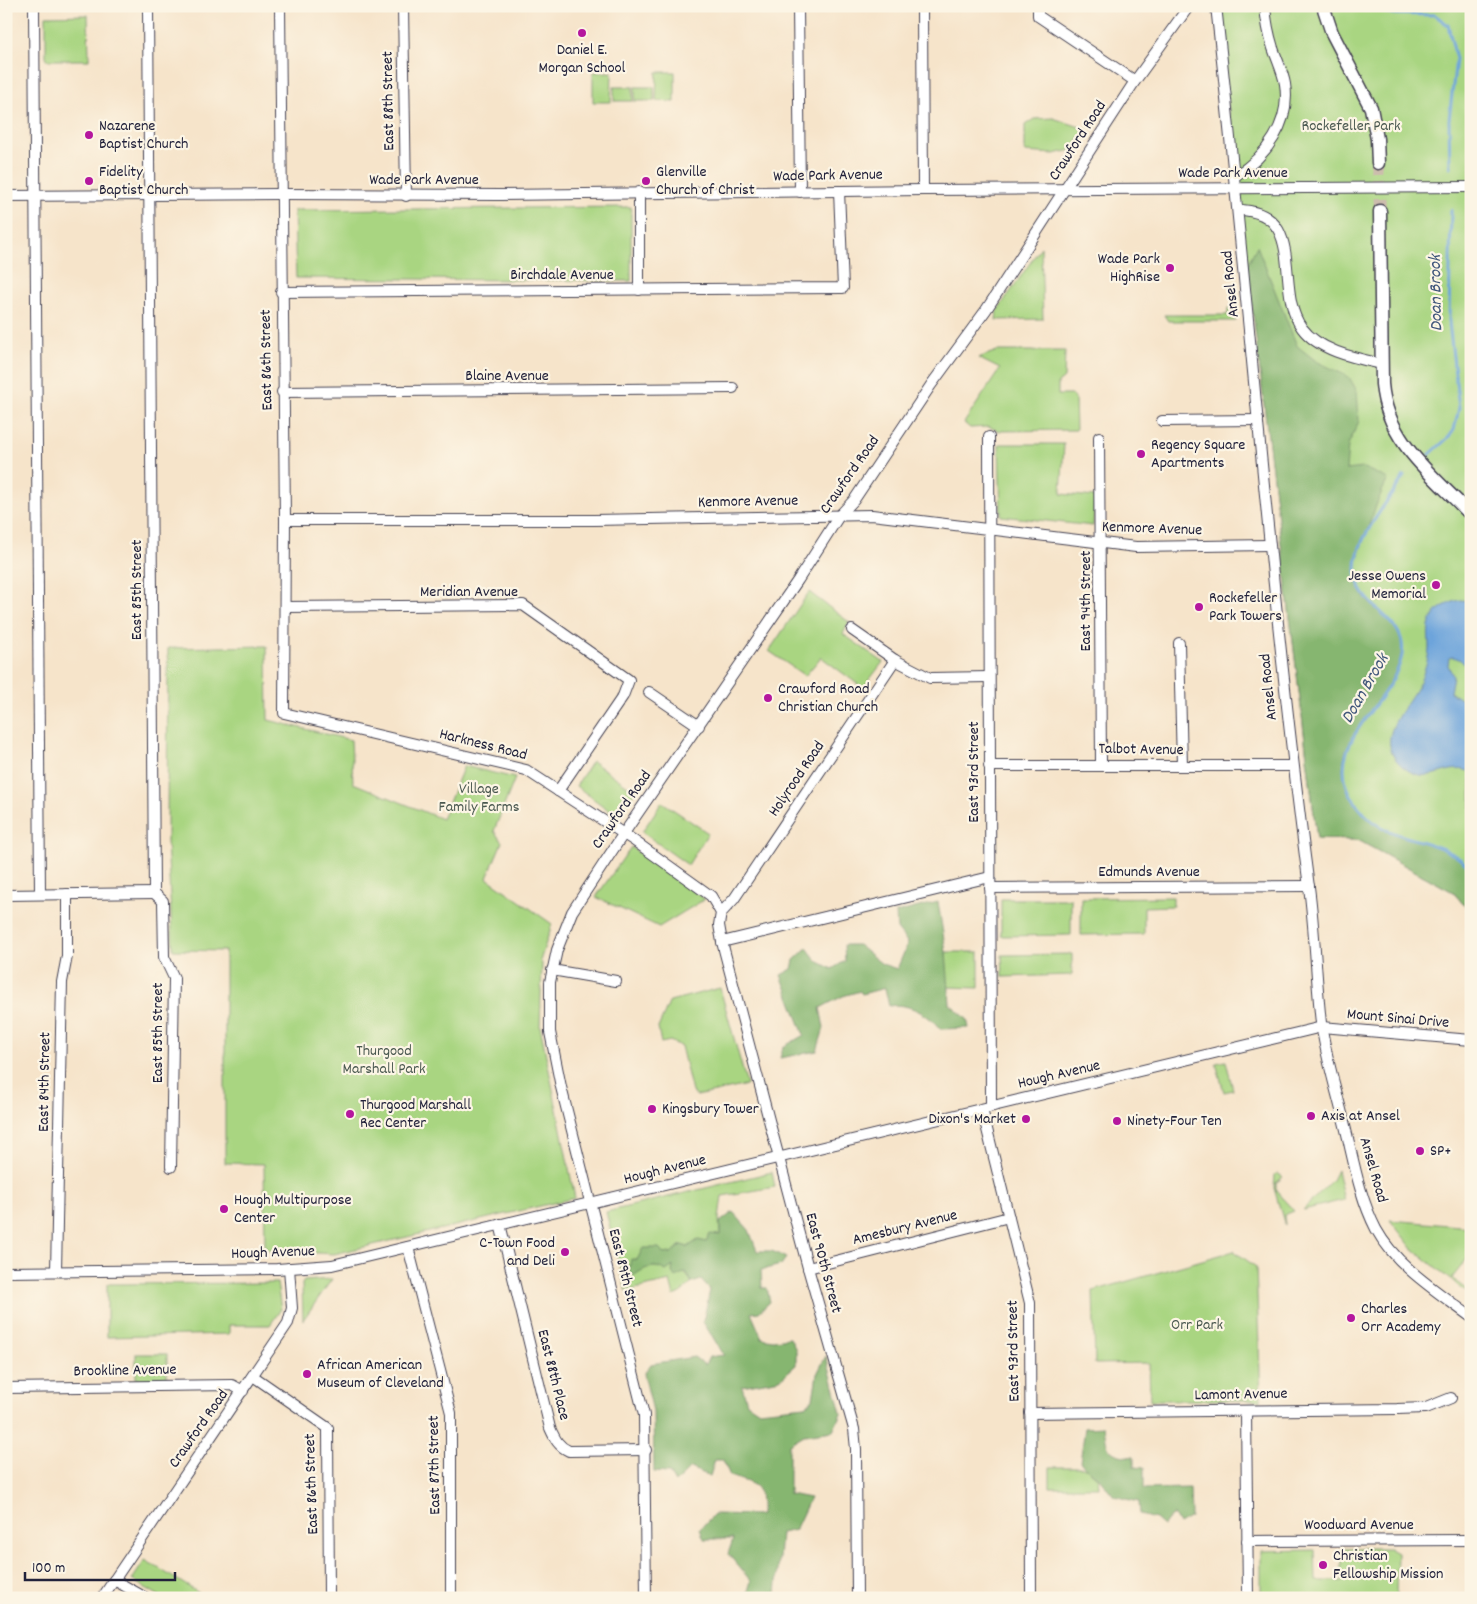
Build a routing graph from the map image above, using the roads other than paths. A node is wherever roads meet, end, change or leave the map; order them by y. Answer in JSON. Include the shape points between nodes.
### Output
{"nodes":[{"id":1,"x":34,"y":6,"type":"edge"},
{"id":2,"x":148,"y":6,"type":"edge"},
{"id":3,"x":280,"y":6,"type":"edge"},
{"id":4,"x":403,"y":6,"type":"edge"},
{"id":5,"x":798,"y":6,"type":"edge"},
{"id":6,"x":922,"y":6,"type":"edge"},
{"id":7,"x":1038,"y":6,"type":"edge"},
{"id":8,"x":1189,"y":6,"type":"edge"},
{"id":9,"x":1216,"y":6,"type":"edge"},
{"id":10,"x":1265,"y":6,"type":"edge"},
{"id":11,"x":1323,"y":6,"type":"edge"},
{"id":12,"x":1135,"y":81,"type":"junction"},
{"id":13,"x":1378,"y":163,"type":"tunnel mouth"},
{"id":14,"x":1235,"y":176,"type":"junction"},
{"id":15,"x":1471,"y":187,"type":"edge"},
{"id":16,"x":1236,"y":188,"type":"junction"},
{"id":17,"x":923,"y":190,"type":"junction"},
{"id":18,"x":1063,"y":190,"type":"junction"},
{"id":19,"x":839,"y":191,"type":"junction"},
{"id":20,"x":639,"y":192,"type":"junction"},
{"id":21,"x":800,"y":192,"type":"junction"},
{"id":22,"x":280,"y":194,"type":"junction"},
{"id":23,"x":149,"y":195,"type":"junction"},
{"id":24,"x":6,"y":196,"type":"edge"},
{"id":25,"x":35,"y":196,"type":"junction"},
{"id":26,"x":406,"y":196,"type":"junction"},
{"id":27,"x":1238,"y":210,"type":"junction"},
{"id":28,"x":1380,"y":211,"type":"tunnel mouth"},
{"id":29,"x":639,"y":290,"type":"junction"},
{"id":30,"x":281,"y":292,"type":"junction"},
{"id":31,"x":1382,"y":364,"type":"junction"},
{"id":32,"x":733,"y":388,"type":"dead end"},
{"id":33,"x":282,"y":392,"type":"junction"},
{"id":34,"x":1258,"y":420,"type":"junction"},
{"id":35,"x":1162,"y":421,"type":"dead end"},
{"id":36,"x":989,"y":437,"type":"dead end"},
{"id":37,"x":1099,"y":437,"type":"dead end"},
{"id":38,"x":1471,"y":515,"type":"edge"},
{"id":39,"x":839,"y":516,"type":"junction"},
{"id":40,"x":285,"y":520,"type":"junction"},
{"id":41,"x":989,"y":531,"type":"junction"},
{"id":42,"x":1100,"y":543,"type":"junction"},
{"id":43,"x":1269,"y":545,"type":"junction"},
{"id":44,"x":285,"y":608,"type":"junction"},
{"id":45,"x":852,"y":630,"type":"dead end"},
{"id":46,"x":1179,"y":643,"type":"dead end"},
{"id":47,"x":895,"y":660,"type":"junction"},
{"id":48,"x":989,"y":677,"type":"junction"},
{"id":49,"x":649,"y":692,"type":"dead end"},
{"id":50,"x":284,"y":713,"type":"joint"},
{"id":51,"x":699,"y":726,"type":"junction"},
{"id":52,"x":1101,"y":765,"type":"junction"},
{"id":53,"x":989,"y":766,"type":"junction"},
{"id":54,"x":1182,"y":766,"type":"junction"},
{"id":55,"x":1293,"y":766,"type":"junction"},
{"id":56,"x":558,"y":791,"type":"junction"},
{"id":57,"x":623,"y":834,"type":"junction"},
{"id":58,"x":990,"y":882,"type":"junction"},
{"id":59,"x":1309,"y":886,"type":"junction"},
{"id":60,"x":40,"y":894,"type":"junction"},
{"id":61,"x":67,"y":894,"type":"junction"},
{"id":62,"x":154,"y":894,"type":"junction"},
{"id":63,"x":6,"y":895,"type":"edge"},
{"id":64,"x":721,"y":912,"type":"junction"},
{"id":65,"x":722,"y":942,"type":"junction"},
{"id":66,"x":552,"y":970,"type":"junction"},
{"id":67,"x":616,"y":980,"type":"dead end"},
{"id":68,"x":1322,"y":1027,"type":"junction"},
{"id":69,"x":1471,"y":1040,"type":"edge"},
{"id":70,"x":986,"y":1108,"type":"junction"},
{"id":71,"x":780,"y":1157,"type":"junction"},
{"id":72,"x":171,"y":1167,"type":"dead end"},
{"id":73,"x":590,"y":1204,"type":"junction"},
{"id":74,"x":1009,"y":1217,"type":"junction"},
{"id":75,"x":500,"y":1224,"type":"junction"},
{"id":76,"x":408,"y":1247,"type":"junction"},
{"id":77,"x":289,"y":1268,"type":"junction"},
{"id":78,"x":808,"y":1268,"type":"junction"},
{"id":79,"x":56,"y":1271,"type":"junction"},
{"id":80,"x":6,"y":1272,"type":"edge"},
{"id":81,"x":1471,"y":1317,"type":"edge"},
{"id":82,"x":254,"y":1376,"type":"junction"},
{"id":83,"x":6,"y":1388,"type":"edge"},
{"id":84,"x":243,"y":1391,"type":"junction"},
{"id":85,"x":1452,"y":1398,"type":"dead end"},
{"id":86,"x":1246,"y":1411,"type":"junction"},
{"id":87,"x":1030,"y":1413,"type":"junction"},
{"id":88,"x":646,"y":1450,"type":"junction"},
{"id":89,"x":1471,"y":1540,"type":"edge"},
{"id":90,"x":1247,"y":1541,"type":"junction"},
{"id":91,"x":114,"y":1580,"type":"junction"},
{"id":92,"x":102,"y":1598,"type":"edge"},
{"id":93,"x":146,"y":1598,"type":"edge"},
{"id":94,"x":329,"y":1598,"type":"edge"},
{"id":95,"x":451,"y":1598,"type":"edge"},
{"id":96,"x":646,"y":1598,"type":"edge"},
{"id":97,"x":857,"y":1598,"type":"edge"},
{"id":98,"x":1031,"y":1598,"type":"edge"},
{"id":99,"x":1248,"y":1598,"type":"edge"}],
"edges":[{"from":1,"to":25,"type":"street"},
{"from":2,"to":23,"type":"street","name":"East 85th Street"},
{"from":3,"to":22,"type":"street","name":"East 86th Street"},
{"from":4,"to":26,"type":"street","name":"East 88th Street"},
{"from":5,"to":21,"type":"street"},
{"from":6,"to":17,"type":"street"},
{"from":7,"to":12,"type":"street","via":[[1038,16]]},
{"from":8,"to":12,"type":"street","name":"Crawford Road"},
{"from":9,"to":14,"type":"street","name":"Ansel Road"},
{"from":10,"to":14,"type":"street","via":[[1272,46],[1285,83],[1284,111],[1277,132],[1264,154]]},
{"from":11,"to":13,"type":"main road","via":[[1332,33],[1371,108]]},
{"from":12,"to":18,"type":"street","name":"Crawford Road"},
{"from":14,"to":16,"type":"street","name":"Ansel Road"},
{"from":15,"to":16,"type":"street","name":"Wade Park Avenue"},
{"from":16,"to":18,"type":"street","name":"Wade Park Avenue"},
{"from":16,"to":27,"type":"street","name":"Ansel Road"},
{"from":17,"to":18,"type":"street","name":"Wade Park Avenue"},
{"from":17,"to":19,"type":"street","name":"Wade Park Avenue"},
{"from":18,"to":39,"type":"street","name":"Crawford Road","via":[[986,310],[854,500]]},
{"from":19,"to":21,"type":"street","name":"Wade Park Avenue"},
{"from":19,"to":29,"type":"street","name":"Birchdale Avenue","via":[[843,288]]},
{"from":20,"to":21,"type":"street","name":"Wade Park Avenue"},
{"from":20,"to":26,"type":"street","name":"Wade Park Avenue"},
{"from":20,"to":29,"type":"street"},
{"from":22,"to":23,"type":"street","name":"Wade Park Avenue"},
{"from":22,"to":26,"type":"street","name":"Wade Park Avenue"},
{"from":22,"to":30,"type":"street","name":"East 86th Street"},
{"from":23,"to":25,"type":"street","name":"Wade Park Avenue"},
{"from":23,"to":62,"type":"street","name":"East 85th Street"},
{"from":24,"to":25,"type":"street","name":"Wade Park Avenue"},
{"from":25,"to":60,"type":"street"},
{"from":27,"to":31,"type":"street","via":[[1263,214],[1280,233],[1287,254],[1288,287],[1293,310],[1302,329],[1332,349]]},
{"from":27,"to":34,"type":"street","name":"Ansel Road"},
{"from":28,"to":31,"type":"main road"},
{"from":29,"to":30,"type":"street","name":"Birchdale Avenue"},
{"from":30,"to":33,"type":"street","name":"East 86th Street"},
{"from":31,"to":38,"type":"main road","via":[[1385,405],[1399,436],[1426,472]]},
{"from":32,"to":33,"type":"street","name":"Blaine Avenue"},
{"from":33,"to":40,"type":"street","name":"East 86th Street"},
{"from":34,"to":35,"type":"street"},
{"from":34,"to":43,"type":"street","name":"Ansel Road"},
{"from":36,"to":41,"type":"street","name":"East 93rd Street"},
{"from":37,"to":42,"type":"street","name":"East 94th Street"},
{"from":39,"to":40,"type":"street","name":"Kenmore Avenue"},
{"from":39,"to":41,"type":"street","name":"Kenmore Avenue","via":[[872,515]]},
{"from":39,"to":51,"type":"street","name":"Crawford Road"},
{"from":40,"to":44,"type":"street","name":"East 86th Street"},
{"from":41,"to":42,"type":"street","name":"Kenmore Avenue"},
{"from":41,"to":48,"type":"street","name":"East 93rd Street"},
{"from":42,"to":43,"type":"street","name":"Kenmore Avenue","via":[[1136,547]]},
{"from":42,"to":52,"type":"street","name":"East 94th Street"},
{"from":43,"to":55,"type":"street","name":"Ansel Road"},
{"from":44,"to":50,"type":"street","name":"East 86th Street"},
{"from":44,"to":56,"type":"street","name":"Meridian Avenue","via":[[524,605],[629,680],[623,696]]},
{"from":45,"to":47,"type":"street"},
{"from":46,"to":54,"type":"street"},
{"from":47,"to":48,"type":"street","via":[[930,678]]},
{"from":47,"to":64,"type":"street","name":"Holyrood Road","via":[[734,899]]},
{"from":48,"to":53,"type":"street","name":"East 93rd Street"},
{"from":49,"to":51,"type":"street"},
{"from":50,"to":56,"type":"street","name":"Harkness Road","via":[[526,770]]},
{"from":51,"to":57,"type":"street","name":"Crawford Road"},
{"from":52,"to":53,"type":"street","name":"Talbot Avenue"},
{"from":52,"to":54,"type":"street","name":"Talbot Avenue"},
{"from":53,"to":58,"type":"street","name":"East 93rd Street"},
{"from":54,"to":55,"type":"street","name":"Talbot Avenue"},
{"from":55,"to":59,"type":"street","name":"Ansel Road"},
{"from":56,"to":57,"type":"street","name":"Harkness Road"},
{"from":57,"to":64,"type":"street","name":"Harkness Road","via":[[711,896]]},
{"from":57,"to":66,"type":"street","name":"Crawford Road","via":[[572,912]]},
{"from":58,"to":59,"type":"street","name":"Edmunds Avenue"},
{"from":58,"to":65,"type":"street","name":"Edmunds Avenue"},
{"from":58,"to":70,"type":"street","name":"East 93rd Street"},
{"from":59,"to":68,"type":"street","name":"Ansel Road"},
{"from":60,"to":61,"type":"street"},
{"from":60,"to":63,"type":"street"},
{"from":61,"to":62,"type":"street"},
{"from":61,"to":79,"type":"street","name":"East 84th Street"},
{"from":62,"to":72,"type":"street","name":"East 85th Street","via":[[163,901],[164,957],[174,978]]},
{"from":64,"to":65,"type":"street"},
{"from":65,"to":71,"type":"street","name":"East 90th Street"},
{"from":66,"to":67,"type":"street"},
{"from":66,"to":73,"type":"street","name":"East 89th Street","via":[[549,995],[552,1044]]},
{"from":68,"to":69,"type":"street","name":"Mount Sinai Drive"},
{"from":68,"to":70,"type":"street","name":"Hough Avenue"},
{"from":68,"to":81,"type":"street","name":"Ansel Road","via":[[1364,1200],[1377,1230],[1400,1260]]},
{"from":70,"to":71,"type":"street","name":"Hough Avenue"},
{"from":70,"to":74,"type":"street","name":"East 93rd Street"},
{"from":71,"to":73,"type":"street","name":"Hough Avenue"},
{"from":71,"to":78,"type":"street","name":"East 90th Street"},
{"from":73,"to":75,"type":"street","name":"Hough Avenue"},
{"from":73,"to":88,"type":"street","name":"East 89th Street","via":[[644,1415]]},
{"from":74,"to":78,"type":"street","name":"Amesbury Avenue"},
{"from":74,"to":87,"type":"street","name":"East 93rd Street","via":[[1030,1304]]},
{"from":75,"to":76,"type":"street","name":"Hough Avenue"},
{"from":75,"to":88,"type":"street","name":"East 88th Place","via":[[555,1439],[569,1451]]},
{"from":76,"to":77,"type":"street","name":"Hough Avenue","via":[[332,1265]]},
{"from":76,"to":95,"type":"street","name":"East 87th Street","via":[[451,1413]]},
{"from":77,"to":79,"type":"street","name":"Hough Avenue"},
{"from":77,"to":82,"type":"street","name":"Crawford Road","via":[[291,1316]]},
{"from":78,"to":97,"type":"street","name":"East 90th Street","via":[[854,1429]]},
{"from":79,"to":80,"type":"street","name":"Hough Avenue"},
{"from":82,"to":84,"type":"street","name":"Crawford Road"},
{"from":82,"to":94,"type":"street","name":"East 86th Street","via":[[328,1428]]},
{"from":83,"to":84,"type":"street","name":"Brookline Avenue","via":[[232,1385]]},
{"from":84,"to":91,"type":"street","name":"Crawford Road"},
{"from":85,"to":86,"type":"street","name":"Lamont Avenue","via":[[1426,1408]]},
{"from":86,"to":87,"type":"street","name":"Lamont Avenue"},
{"from":86,"to":90,"type":"street"},
{"from":87,"to":98,"type":"street","name":"East 93rd Street"},
{"from":88,"to":96,"type":"street","name":"East 89th Street"},
{"from":89,"to":90,"type":"street","name":"Woodward Avenue"},
{"from":90,"to":99,"type":"street"},
{"from":91,"to":92,"type":"street","name":"Crawford Road"},
{"from":91,"to":93,"type":"street"}]}
